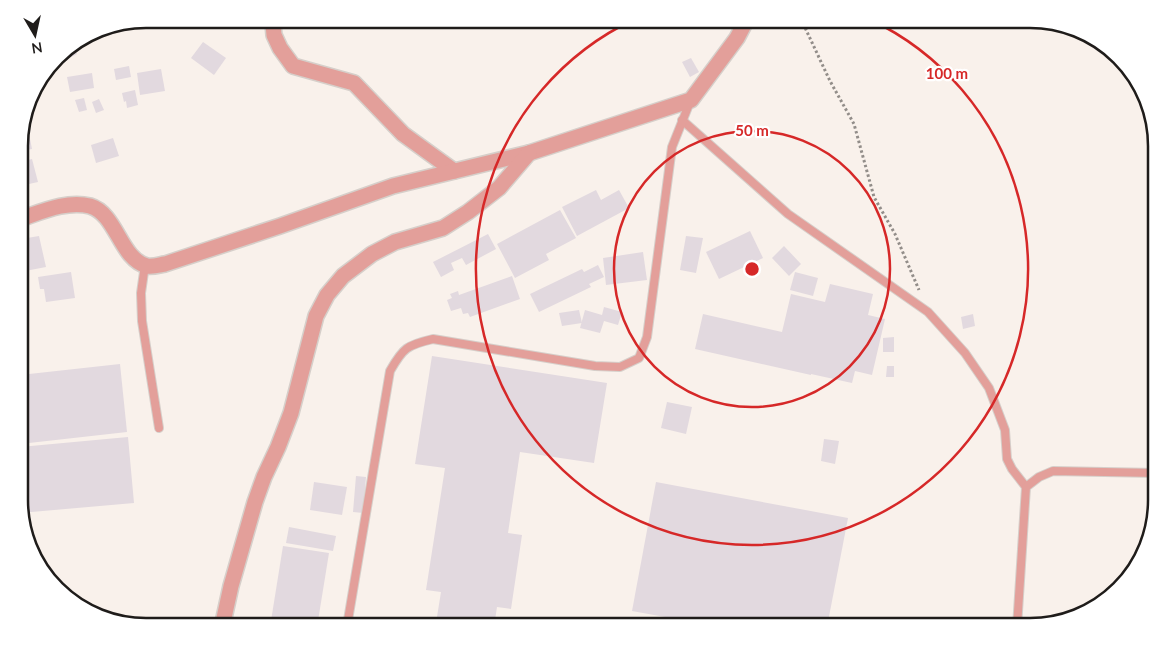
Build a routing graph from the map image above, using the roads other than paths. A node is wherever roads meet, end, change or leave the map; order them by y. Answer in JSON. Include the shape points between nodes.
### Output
{"nodes":[{"id":1,"x":273,"y":28,"type":"edge"},
{"id":2,"x":742,"y":28,"type":"edge"},
{"id":3,"x":691,"y":100,"type":"junction"},
{"id":4,"x":682,"y":120,"type":"junction"},
{"id":5,"x":529,"y":153,"type":"junction"},
{"id":6,"x":454,"y":171,"type":"junction"},
{"id":7,"x":28,"y":216,"type":"edge"},
{"id":8,"x":145,"y":266,"type":"junction"},
{"id":9,"x":159,"y":428,"type":"dead end"},
{"id":10,"x":1147,"y":473,"type":"edge"},
{"id":11,"x":1026,"y":487,"type":"junction"},
{"id":12,"x":224,"y":618,"type":"edge"},
{"id":13,"x":348,"y":618,"type":"edge"},
{"id":14,"x":1017,"y":618,"type":"edge"}],
"edges":[{"from":1,"to":6,"type":"street","via":[[280,48],[293,66],[354,83],[403,134]]},
{"from":2,"to":3,"type":"street"},
{"from":3,"to":4,"type":"lane"},
{"from":3,"to":5,"type":"street"},
{"from":4,"to":11,"type":"lane","via":[[788,214],[928,312],[965,353],[989,388],[1004,430],[1007,459]]},
{"from":4,"to":13,"type":"lane","via":[[672,147],[647,337],[639,358],[620,366],[595,366],[433,339],[414,343],[400,353],[390,371]]},
{"from":5,"to":6,"type":"street"},
{"from":5,"to":12,"type":"street","via":[[499,188],[468,212],[443,228],[395,242],[372,254],[326,295],[316,316],[291,413],[255,502]]},
{"from":6,"to":8,"type":"street","via":[[393,186],[166,264]]},
{"from":7,"to":8,"type":"street","via":[[60,206],[92,207],[102,212],[135,260]]},
{"from":8,"to":9,"type":"lane","via":[[141,293],[142,321]]},
{"from":10,"to":11,"type":"lane","via":[[1053,471]]},
{"from":11,"to":14,"type":"lane"}]}
